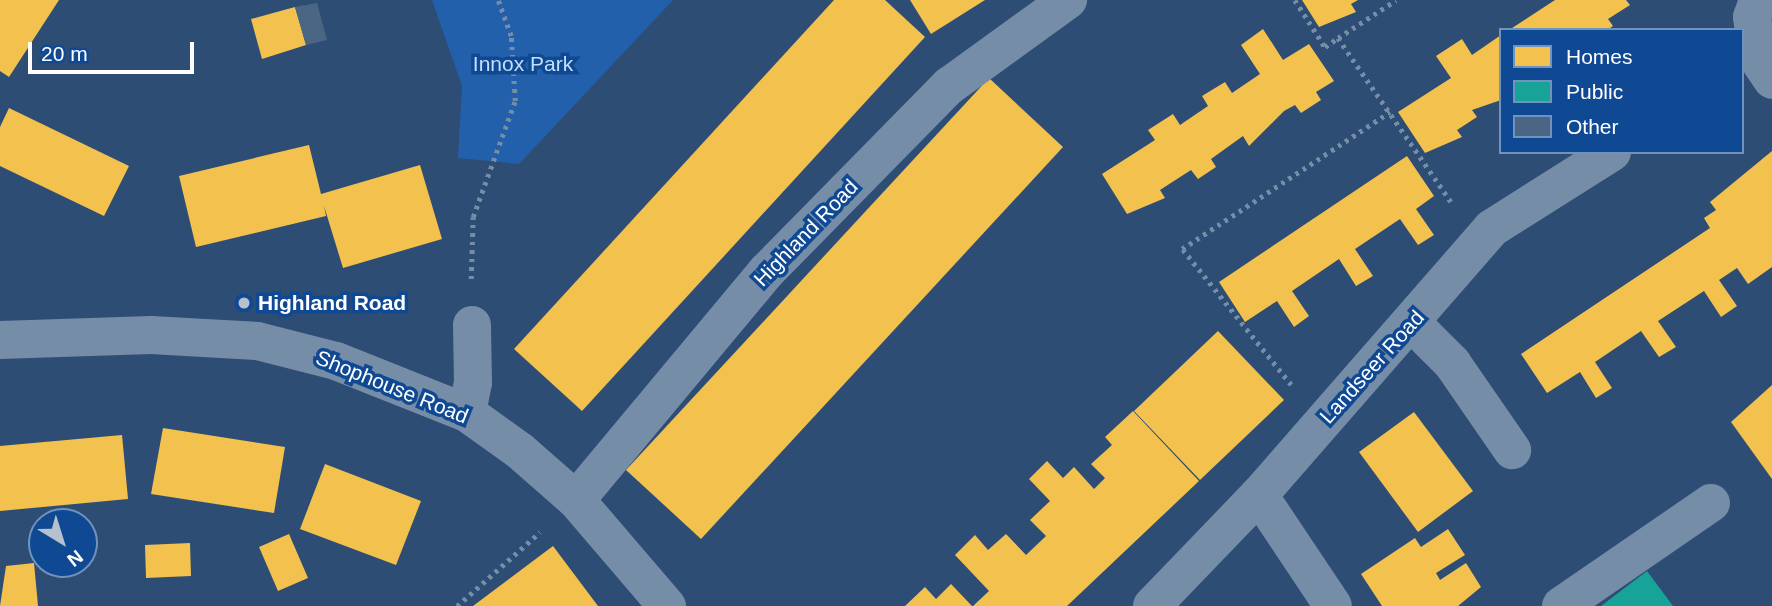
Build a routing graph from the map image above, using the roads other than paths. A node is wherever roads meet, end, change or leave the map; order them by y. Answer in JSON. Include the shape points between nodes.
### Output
{"nodes":[{"id":1,"x":1068,"y":0,"type":"edge"},
{"id":2,"x":1758,"y":0,"type":"edge"},
{"id":3,"x":1757,"y":69,"type":"edge"},
{"id":4,"x":1609,"y":154,"type":"edge"},
{"id":5,"x":1412,"y":323,"type":"junction"},
{"id":6,"x":472,"y":325,"type":"road end"},
{"id":7,"x":0,"y":340,"type":"edge"},
{"id":8,"x":467,"y":413,"type":"junction"},
{"id":9,"x":1512,"y":450,"type":"dead end"},
{"id":10,"x":1259,"y":495,"type":"junction"},
{"id":11,"x":576,"y":500,"type":"junction"},
{"id":12,"x":1711,"y":503,"type":"dead end"},
{"id":13,"x":667,"y":606,"type":"edge"},
{"id":14,"x":1152,"y":606,"type":"edge"},
{"id":15,"x":1333,"y":606,"type":"edge"},
{"id":16,"x":1561,"y":606,"type":"edge"}],
"edges":[{"from":1,"to":11,"type":"street","name":"Highland Road","via":[[1013,35],[930,105],[767,271]]},
{"from":2,"to":3,"type":"street","via":[[1752,17]]},
{"from":4,"to":5,"type":"street","name":"Landseer Road","via":[[1492,228]]},
{"from":5,"to":9,"type":"street","via":[[1452,363]]},
{"from":5,"to":10,"type":"street","name":"Landseer Road"},
{"from":6,"to":8,"type":"street","via":[[474,383]]},
{"from":7,"to":8,"type":"street","name":"Shophouse Road","via":[[151,335],[257,341],[337,361]]},
{"from":8,"to":11,"type":"street","name":"Shophouse Road"},
{"from":10,"to":14,"type":"street","name":"Landseer Road"},
{"from":10,"to":15,"type":"street"},
{"from":11,"to":13,"type":"street","name":"Shophouse Road"},
{"from":12,"to":16,"type":"street"}]}
